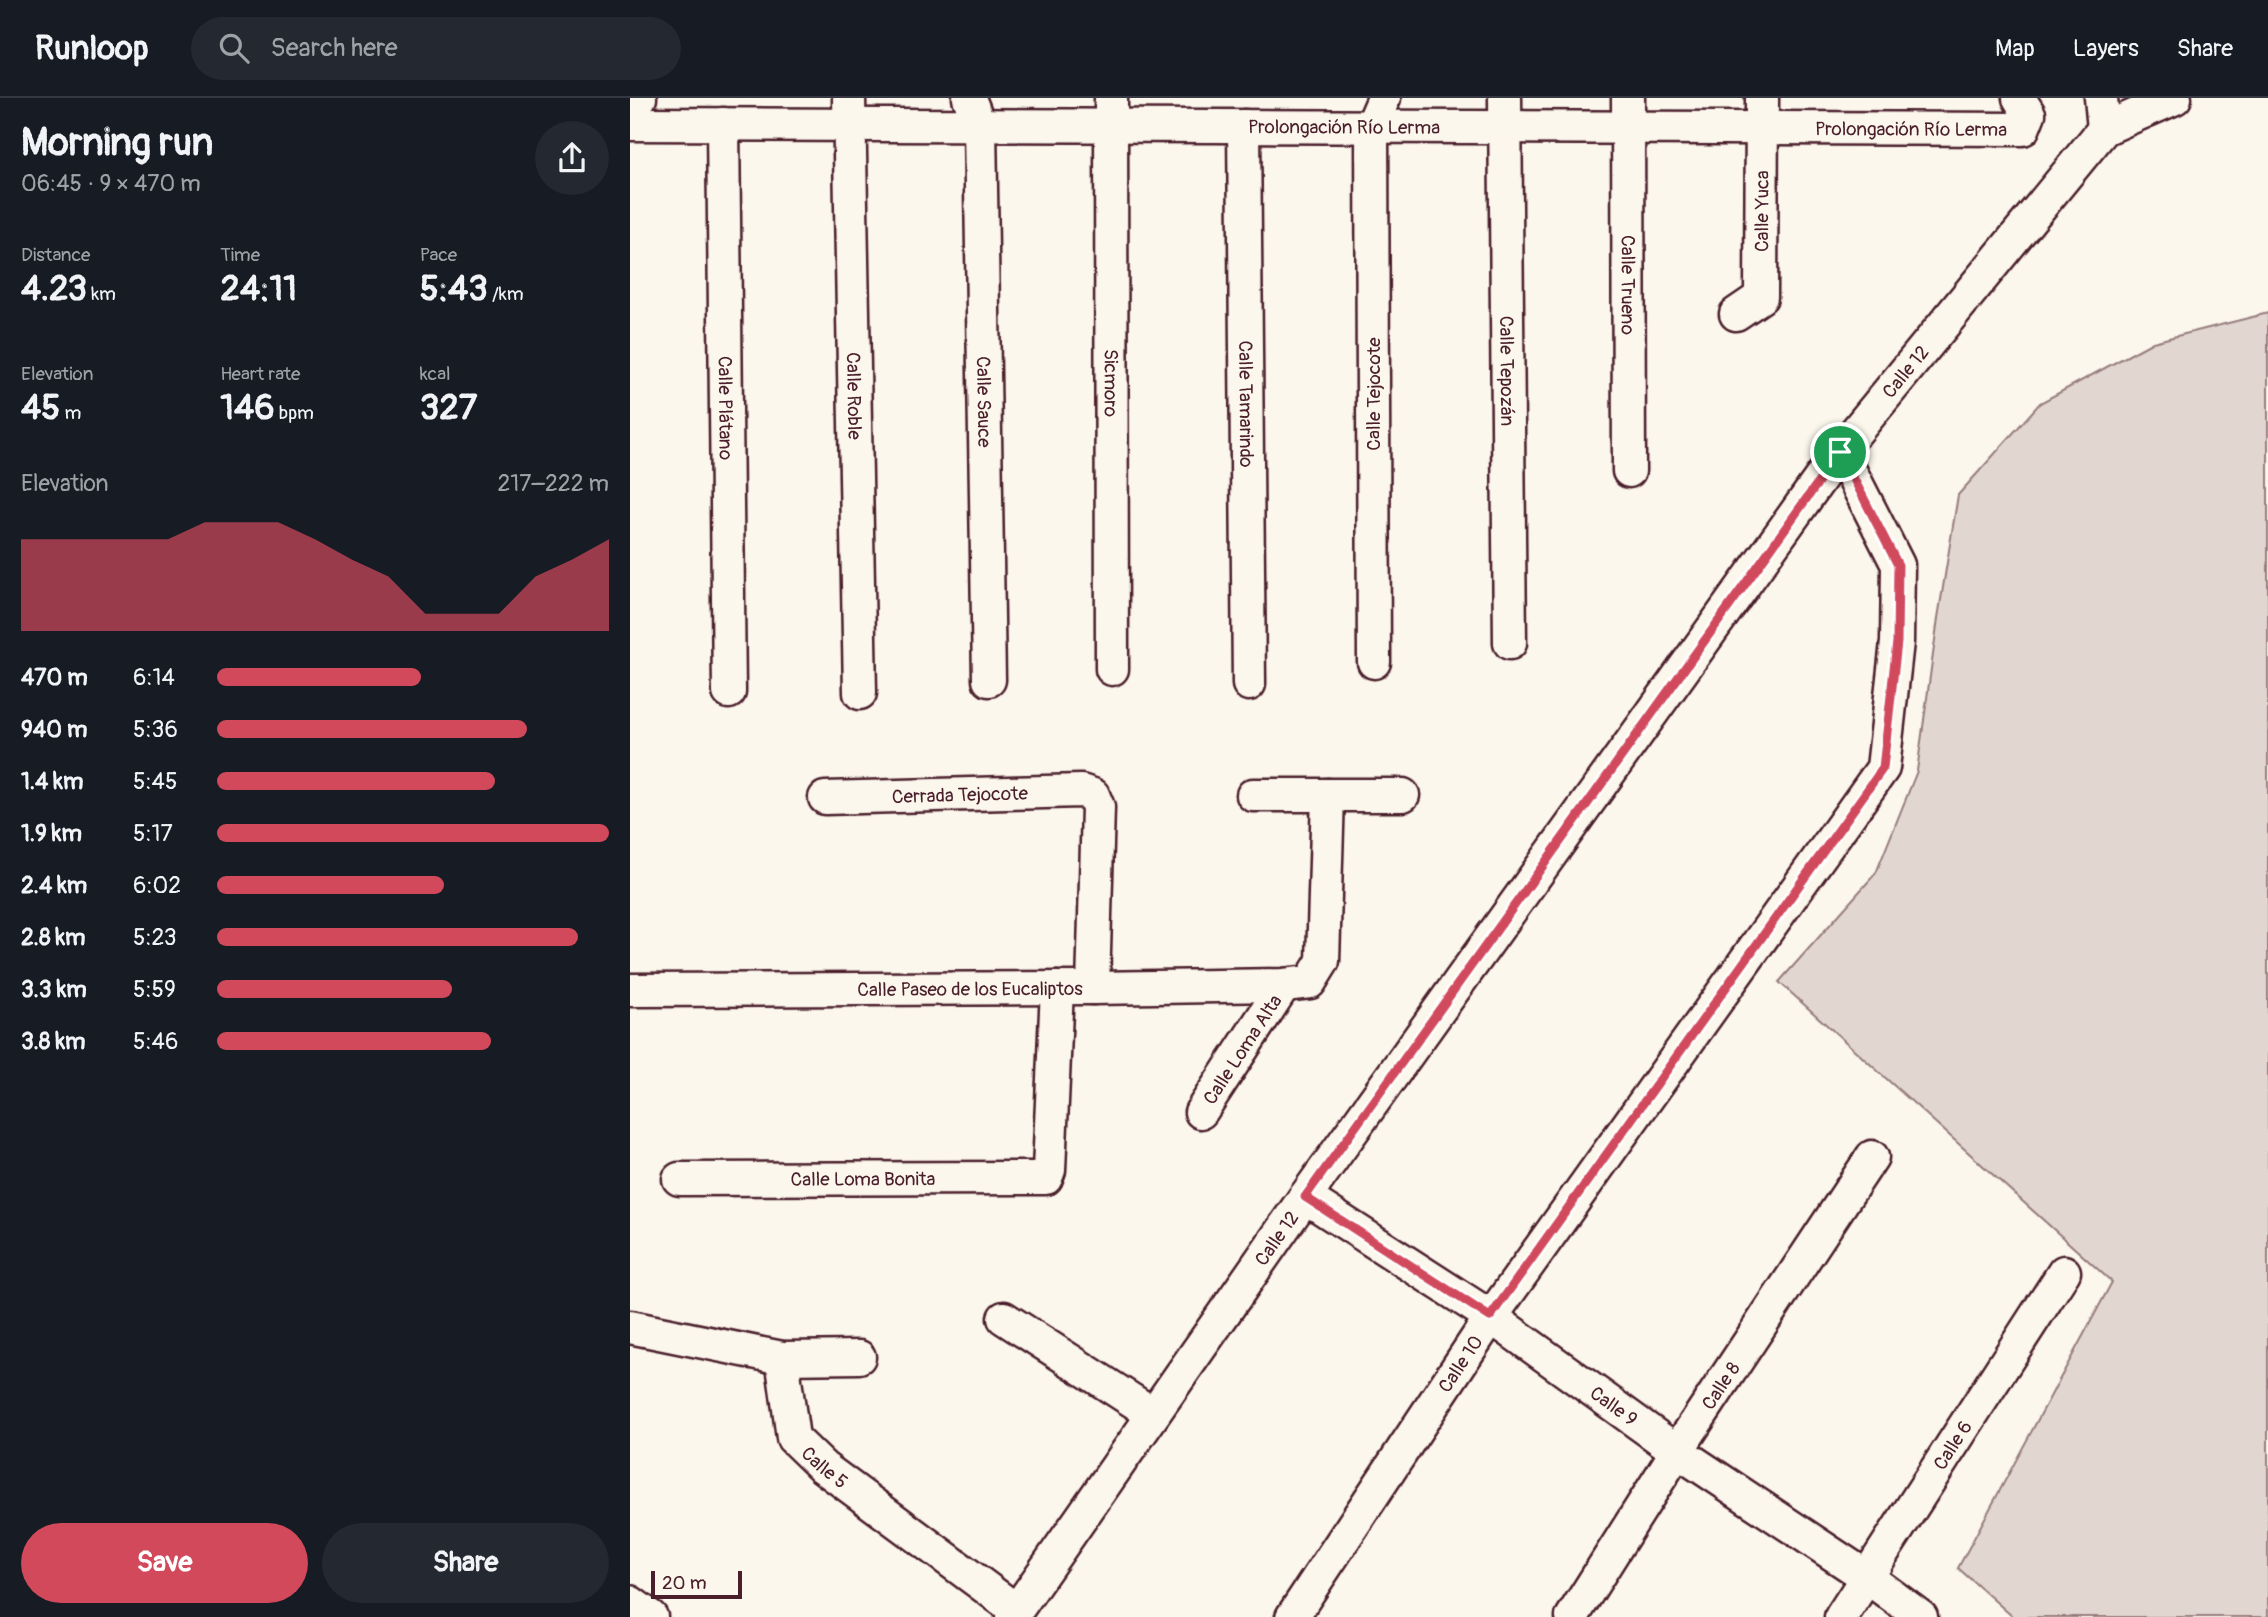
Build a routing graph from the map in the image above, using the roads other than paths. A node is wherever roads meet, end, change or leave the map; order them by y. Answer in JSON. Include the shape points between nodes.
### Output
{"nodes":[{"id":1,"x":630,"y":98,"type":"edge"},
{"id":2,"x":639,"y":98,"type":"edge"},
{"id":3,"x":1384,"y":98,"type":"edge"},
{"id":4,"x":2019,"y":98,"type":"edge"},
{"id":5,"x":2101,"y":98,"type":"edge"},
{"id":6,"x":2175,"y":98,"type":"edge"},
{"id":7,"x":850,"y":111,"type":"edge"},
{"id":8,"x":974,"y":112,"type":"edge"},
{"id":9,"x":1111,"y":112,"type":"edge"},
{"id":10,"x":1504,"y":112,"type":"edge"},
{"id":11,"x":1628,"y":113,"type":"edge"},
{"id":12,"x":1762,"y":113,"type":"edge"},
{"id":13,"x":630,"y":124,"type":"edge"},
{"id":14,"x":723,"y":124,"type":"junction"},
{"id":15,"x":1244,"y":126,"type":"junction"},
{"id":16,"x":1372,"y":127,"type":"junction"},
{"id":17,"x":2104,"y":129,"type":"junction"},
{"id":18,"x":1736,"y":314,"type":"dead end"},
{"id":19,"x":1840,"y":452,"type":"junction"},
{"id":20,"x":1629,"y":471,"type":"dead end"},
{"id":21,"x":1510,"y":643,"type":"dead end"},
{"id":22,"x":1374,"y":662,"type":"dead end"},
{"id":23,"x":1112,"y":670,"type":"dead end"},
{"id":24,"x":989,"y":680,"type":"dead end"},
{"id":25,"x":1249,"y":684,"type":"dead end"},
{"id":26,"x":729,"y":692,"type":"dead end"},
{"id":27,"x":860,"y":693,"type":"dead end"},
{"id":28,"x":1253,"y":795,"type":"dead end"},
{"id":29,"x":1328,"y":795,"type":"junction"},
{"id":30,"x":1403,"y":795,"type":"dead end"},
{"id":31,"x":825,"y":798,"type":"dead end"},
{"id":32,"x":1297,"y":984,"type":"junction"},
{"id":33,"x":1057,"y":988,"type":"junction"},
{"id":34,"x":1093,"y":988,"type":"junction"},
{"id":35,"x":630,"y":990,"type":"edge"},
{"id":36,"x":1201,"y":1112,"type":"dead end"},
{"id":37,"x":1872,"y":1157,"type":"dead end"},
{"id":38,"x":679,"y":1179,"type":"dead end"},
{"id":39,"x":1305,"y":1197,"type":"junction"},
{"id":40,"x":2064,"y":1272,"type":"dead end"},
{"id":41,"x":1490,"y":1317,"type":"junction"},
{"id":42,"x":1004,"y":1318,"type":"dead end"},
{"id":43,"x":630,"y":1327,"type":"edge"},
{"id":44,"x":859,"y":1357,"type":"dead end"},
{"id":45,"x":782,"y":1358,"type":"junction"},
{"id":46,"x":1153,"y":1414,"type":"junction"},
{"id":47,"x":1677,"y":1451,"type":"junction"},
{"id":48,"x":1867,"y":1577,"type":"junction"},
{"id":49,"x":630,"y":1602,"type":"edge"},
{"id":50,"x":1014,"y":1614,"type":"edge"},
{"id":51,"x":652,"y":1617,"type":"edge"},
{"id":52,"x":1292,"y":1617,"type":"edge"},
{"id":53,"x":1572,"y":1617,"type":"edge"},
{"id":54,"x":1841,"y":1617,"type":"edge"},
{"id":55,"x":1921,"y":1617,"type":"edge"}],
"edges":[{"from":1,"to":2,"type":"street"},
{"from":3,"to":16,"type":"street"},
{"from":4,"to":12,"type":"street","name":"Prolongación Río Lerma","via":[[2029,114],[2023,129]]},
{"from":5,"to":17,"type":"street"},
{"from":6,"to":17,"type":"street"},
{"from":7,"to":8,"type":"street","name":"Prolongación Río Lerma"},
{"from":7,"to":14,"type":"street","name":"Prolongación Río Lerma"},
{"from":7,"to":27,"type":"street","name":"Calle Roble"},
{"from":8,"to":9,"type":"street","name":"Prolongación Río Lerma"},
{"from":8,"to":24,"type":"street","name":"Calle Sauce"},
{"from":9,"to":15,"type":"street","name":"Prolongación Río Lerma"},
{"from":9,"to":23,"type":"street","name":"Sicmoro"},
{"from":10,"to":11,"type":"street","name":"Prolongación Río Lerma"},
{"from":10,"to":16,"type":"street","name":"Prolongación Río Lerma"},
{"from":10,"to":21,"type":"street","name":"Calle Tepozán"},
{"from":11,"to":12,"type":"street","name":"Prolongación Río Lerma"},
{"from":11,"to":20,"type":"street","name":"Calle Trueno"},
{"from":12,"to":18,"type":"street","name":"Calle Yuca","via":[[1761,296]]},
{"from":13,"to":14,"type":"street","name":"Prolongación Río Lerma"},
{"from":14,"to":26,"type":"street","name":"Calle Plátano"},
{"from":15,"to":16,"type":"street","name":"Prolongación Río Lerma"},
{"from":15,"to":25,"type":"street","name":"Calle Tamarindo"},
{"from":16,"to":22,"type":"street","name":"Calle Tejocote"},
{"from":17,"to":19,"type":"street","name":"Calle 12"},
{"from":19,"to":39,"type":"street","name":"Calle 12"},
{"from":19,"to":41,"type":"street","name":"Calle 10","via":[[1898,565],[1897,642],[1883,768]]},
{"from":28,"to":29,"type":"street"},
{"from":29,"to":30,"type":"street"},
{"from":29,"to":32,"type":"street","name":"Calle Loma Alta","via":[[1323,961]]},
{"from":31,"to":34,"type":"street","name":"Cerrada Tejocote","via":[[1081,791],[1093,795],[1098,807]]},
{"from":32,"to":34,"type":"street","name":"Calle Paseo de los Eucaliptos"},
{"from":32,"to":36,"type":"street","name":"Calle Loma Alta"},
{"from":33,"to":34,"type":"street","name":"Calle Paseo de los Eucaliptos"},
{"from":33,"to":35,"type":"street","name":"Calle Paseo de los Eucaliptos"},
{"from":33,"to":38,"type":"street","name":"Calle Loma Bonita","via":[[1046,1178]]},
{"from":37,"to":47,"type":"street","name":"Calle 8"},
{"from":39,"to":41,"type":"street","name":"Calle 9"},
{"from":39,"to":46,"type":"street","name":"Calle 12"},
{"from":40,"to":48,"type":"street","name":"Calle 6"},
{"from":41,"to":47,"type":"street","name":"Calle 9"},
{"from":41,"to":52,"type":"street","name":"Calle 10"},
{"from":42,"to":46,"type":"street"},
{"from":43,"to":45,"type":"street"},
{"from":44,"to":45,"type":"street"},
{"from":45,"to":50,"type":"street","name":"Calle 5","via":[[793,1438],[823,1467]]},
{"from":46,"to":50,"type":"street","name":"Calle 12"},
{"from":47,"to":48,"type":"street","name":"Calle 9"},
{"from":47,"to":53,"type":"street","name":"Calle 8"},
{"from":48,"to":54,"type":"street","name":"Calle 6"},
{"from":48,"to":55,"type":"street","name":"Calle 9"},
{"from":49,"to":51,"type":"street"}]}
